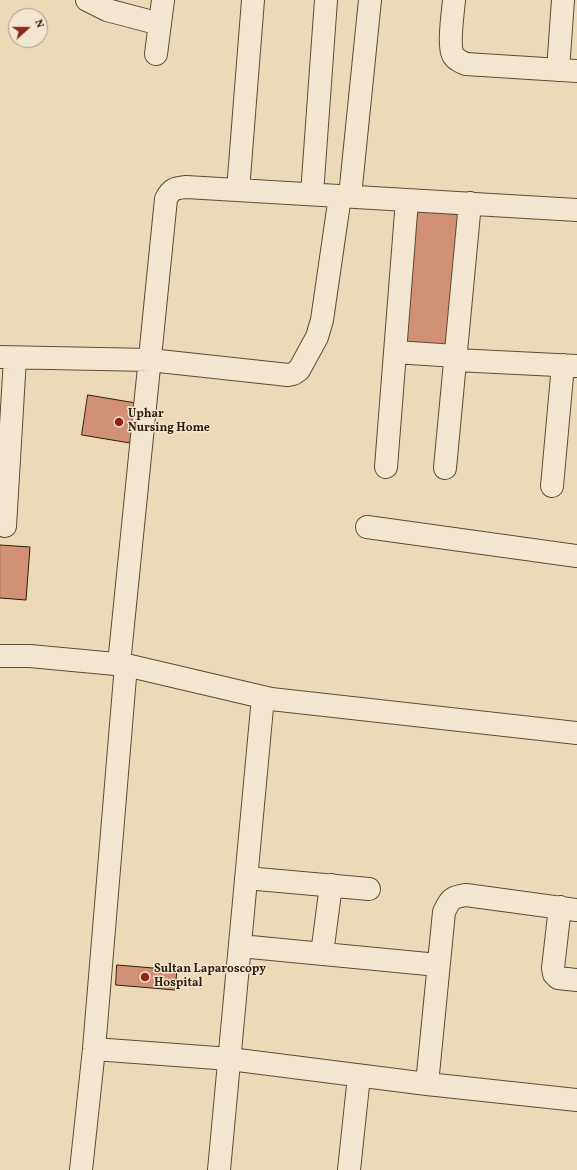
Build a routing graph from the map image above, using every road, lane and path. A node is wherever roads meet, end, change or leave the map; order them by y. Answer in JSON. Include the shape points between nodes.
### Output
{"nodes":[{"id":1,"x":87,"y":0,"type":"edge"},
{"id":2,"x":163,"y":0,"type":"edge"},
{"id":3,"x":253,"y":0,"type":"edge"},
{"id":4,"x":326,"y":0,"type":"edge"},
{"id":5,"x":370,"y":0,"type":"edge"},
{"id":6,"x":454,"y":0,"type":"edge"},
{"id":7,"x":563,"y":0,"type":"edge"},
{"id":8,"x":160,"y":24,"type":"junction"},
{"id":9,"x":156,"y":54,"type":"dead end"},
{"id":10,"x":568,"y":71,"type":"edge"},
{"id":11,"x":238,"y":190,"type":"junction"},
{"id":12,"x":312,"y":194,"type":"junction"},
{"id":13,"x":345,"y":196,"type":"junction"},
{"id":14,"x":407,"y":200,"type":"junction"},
{"id":15,"x":470,"y":203,"type":"junction"},
{"id":16,"x":577,"y":210,"type":"edge"},
{"id":17,"x":395,"y":352,"type":"junction"},
{"id":18,"x":8,"y":357,"type":"edge"},
{"id":19,"x":456,"y":358,"type":"junction"},
{"id":20,"x":150,"y":360,"type":"junction"},
{"id":21,"x":570,"y":365,"type":"edge"},
{"id":22,"x":386,"y":467,"type":"dead end"},
{"id":23,"x":446,"y":468,"type":"dead end"},
{"id":24,"x":4,"y":486,"type":"edge"},
{"id":25,"x":552,"y":486,"type":"dead end"},
{"id":26,"x":5,"y":526,"type":"dead end"},
{"id":27,"x":367,"y":527,"type":"dead end"},
{"id":28,"x":577,"y":556,"type":"edge"},
{"id":29,"x":0,"y":656,"type":"edge"},
{"id":30,"x":123,"y":665,"type":"junction"},
{"id":31,"x":263,"y":697,"type":"junction"},
{"id":32,"x":577,"y":734,"type":"edge"},
{"id":33,"x":246,"y":878,"type":"junction"},
{"id":34,"x":331,"y":885,"type":"junction"},
{"id":35,"x":369,"y":889,"type":"dead end"},
{"id":36,"x":569,"y":908,"type":"edge"},
{"id":37,"x":240,"y":946,"type":"junction"},
{"id":38,"x":322,"y":954,"type":"junction"},
{"id":39,"x":438,"y":965,"type":"junction"},
{"id":40,"x":577,"y":980,"type":"edge"},
{"id":41,"x":94,"y":1049,"type":"junction"},
{"id":42,"x":230,"y":1060,"type":"junction"},
{"id":43,"x":359,"y":1076,"type":"junction"},
{"id":44,"x":427,"y":1084,"type":"junction"},
{"id":45,"x":577,"y":1100,"type":"edge"},
{"id":46,"x":80,"y":1170,"type":"edge"},
{"id":47,"x":219,"y":1170,"type":"edge"},
{"id":48,"x":349,"y":1170,"type":"edge"}],
"edges":[{"from":1,"to":8,"type":"street","via":[[107,10]]},
{"from":2,"to":8,"type":"street"},
{"from":3,"to":11,"type":"street"},
{"from":4,"to":12,"type":"street"},
{"from":5,"to":13,"type":"street"},
{"from":6,"to":10,"type":"street","via":[[451,48],[459,61],[466,64]]},
{"from":7,"to":10,"type":"street"},
{"from":8,"to":9,"type":"street"},
{"from":11,"to":12,"type":"street"},
{"from":11,"to":20,"type":"street","via":[[181,187],[170,192],[166,199]]},
{"from":12,"to":13,"type":"street"},
{"from":13,"to":14,"type":"street"},
{"from":13,"to":20,"type":"street","via":[[322,320],[317,337],[299,370],[288,375]]},
{"from":14,"to":15,"type":"street"},
{"from":14,"to":17,"type":"street"},
{"from":15,"to":16,"type":"street"},
{"from":15,"to":19,"type":"street"},
{"from":17,"to":19,"type":"street"},
{"from":17,"to":22,"type":"street"},
{"from":18,"to":20,"type":"street"},
{"from":18,"to":24,"type":"street"},
{"from":19,"to":21,"type":"street"},
{"from":19,"to":23,"type":"street"},
{"from":20,"to":30,"type":"street"},
{"from":21,"to":25,"type":"street"},
{"from":24,"to":26,"type":"street"},
{"from":27,"to":28,"type":"street"},
{"from":29,"to":30,"type":"street","via":[[30,656]]},
{"from":30,"to":31,"type":"street"},
{"from":30,"to":41,"type":"street"},
{"from":31,"to":32,"type":"street"},
{"from":31,"to":33,"type":"street"},
{"from":33,"to":34,"type":"street"},
{"from":33,"to":37,"type":"street"},
{"from":34,"to":35,"type":"street"},
{"from":34,"to":38,"type":"street"},
{"from":36,"to":39,"type":"street","via":[[466,895],[457,897],[448,902],[444,912]]},
{"from":36,"to":40,"type":"street","via":[[553,968],[558,978]]},
{"from":37,"to":38,"type":"street"},
{"from":37,"to":42,"type":"street"},
{"from":38,"to":39,"type":"street"},
{"from":39,"to":44,"type":"street"},
{"from":41,"to":42,"type":"street"},
{"from":41,"to":46,"type":"street"},
{"from":42,"to":43,"type":"street"},
{"from":42,"to":47,"type":"street"},
{"from":43,"to":44,"type":"street"},
{"from":43,"to":48,"type":"street"},
{"from":44,"to":45,"type":"street"}]}
